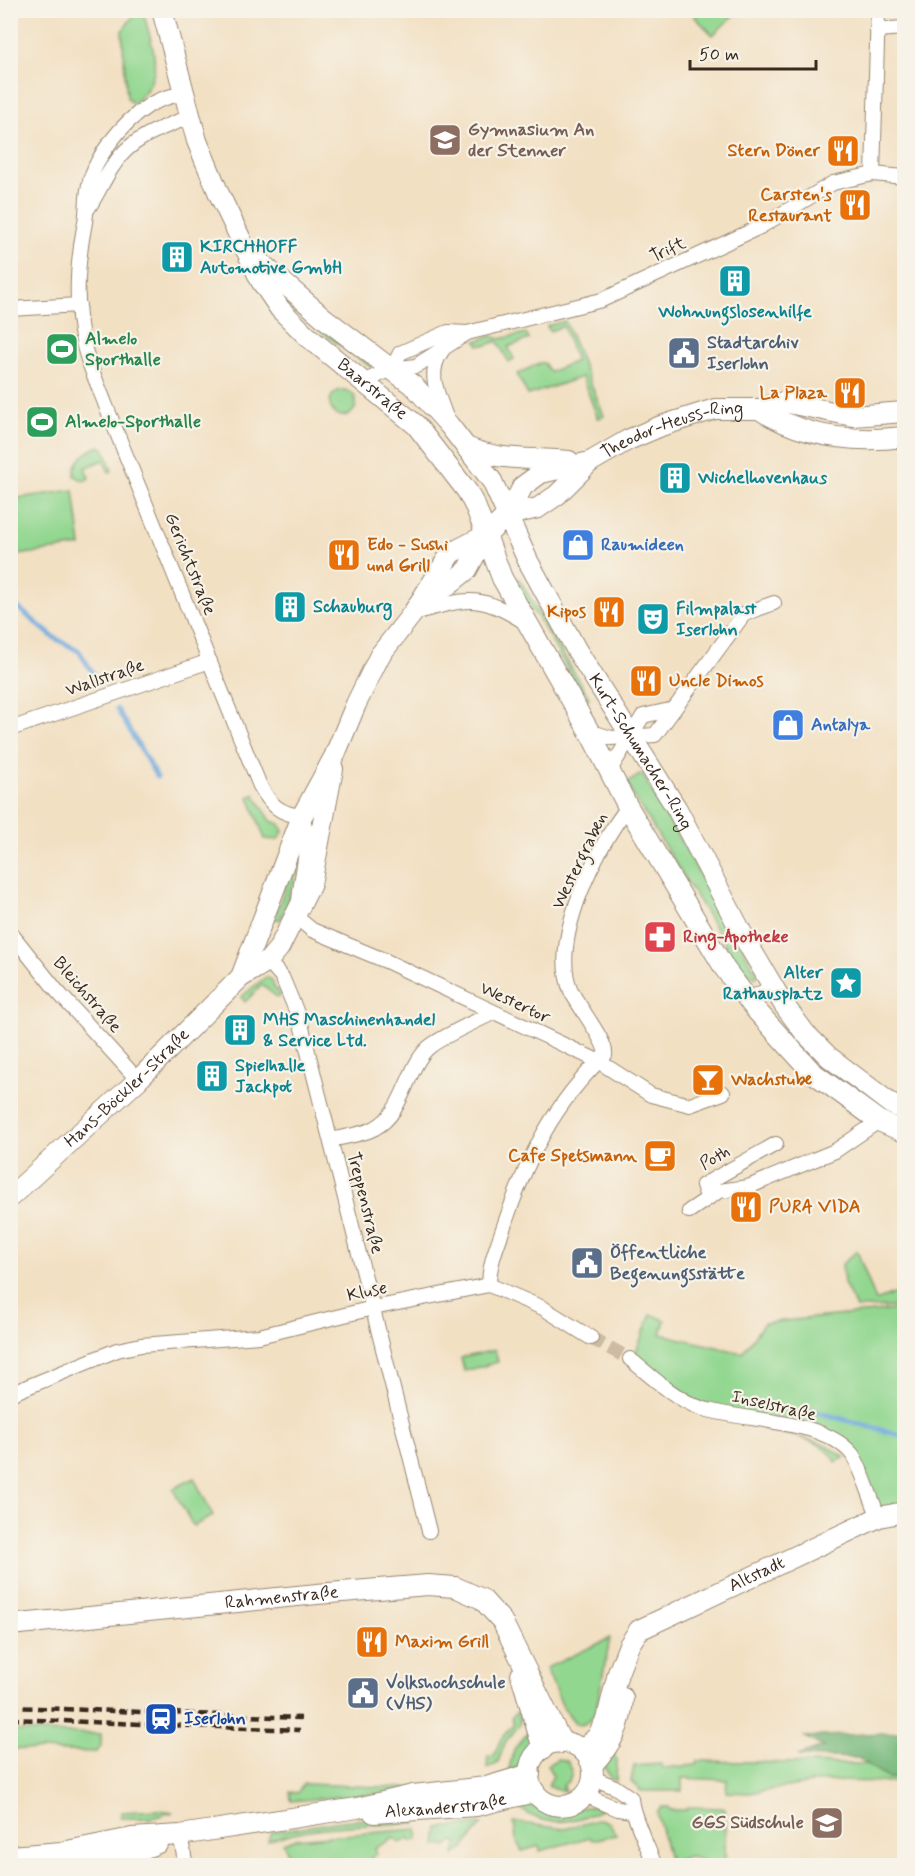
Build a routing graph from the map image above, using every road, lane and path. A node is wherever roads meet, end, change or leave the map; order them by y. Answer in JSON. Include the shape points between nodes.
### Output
{"nodes":[{"id":1,"x":162,"y":10,"type":"edge"},
{"id":2,"x":878,"y":10,"type":"edge"},
{"id":3,"x":904,"y":28,"type":"edge"},
{"id":4,"x":878,"y":30,"type":"junction"},
{"id":5,"x":183,"y":93,"type":"junction"},
{"id":6,"x":190,"y":117,"type":"junction"},
{"id":7,"x":873,"y":174,"type":"junction"},
{"id":8,"x":904,"y":177,"type":"edge"},
{"id":9,"x":87,"y":210,"type":"junction"},
{"id":10,"x":248,"y":251,"type":"junction"},
{"id":11,"x":79,"y":305,"type":"junction"},
{"id":12,"x":10,"y":309,"type":"edge"},
{"id":13,"x":467,"y":333,"type":"junction"},
{"id":14,"x":444,"y":349,"type":"junction"},
{"id":15,"x":392,"y":369,"type":"junction"},
{"id":16,"x":364,"y":381,"type":"junction"},
{"id":17,"x":759,"y":409,"type":"junction"},
{"id":18,"x":904,"y":412,"type":"edge"},
{"id":19,"x":448,"y":425,"type":"junction"},
{"id":20,"x":904,"y":437,"type":"edge"},
{"id":21,"x":466,"y":446,"type":"junction"},
{"id":22,"x":590,"y":462,"type":"junction"},
{"id":23,"x":508,"y":515,"type":"junction"},
{"id":24,"x":486,"y":535,"type":"junction"},
{"id":25,"x":774,"y":603,"type":"dead end"},
{"id":26,"x":413,"y":613,"type":"junction"},
{"id":27,"x":526,"y":623,"type":"junction"},
{"id":28,"x":210,"y":661,"type":"junction"},
{"id":29,"x":674,"y":709,"type":"junction"},
{"id":30,"x":10,"y":729,"type":"edge"},
{"id":31,"x":589,"y":731,"type":"junction"},
{"id":32,"x":632,"y":737,"type":"junction"},
{"id":33,"x":334,"y":757,"type":"junction"},
{"id":34,"x":612,"y":775,"type":"junction"},
{"id":35,"x":628,"y":807,"type":"junction"},
{"id":36,"x":302,"y":816,"type":"junction"},
{"id":37,"x":297,"y":911,"type":"junction"},
{"id":38,"x":10,"y":932,"type":"edge"},
{"id":39,"x":267,"y":962,"type":"junction"},
{"id":40,"x":241,"y":977,"type":"junction"},
{"id":41,"x":772,"y":987,"type":"junction"},
{"id":42,"x":748,"y":1000,"type":"junction"},
{"id":43,"x":493,"y":1013,"type":"junction"},
{"id":44,"x":598,"y":1061,"type":"junction"},
{"id":45,"x":138,"y":1080,"type":"junction"},
{"id":46,"x":723,"y":1093,"type":"dead end"},
{"id":47,"x":904,"y":1110,"type":"edge"},
{"id":48,"x":879,"y":1121,"type":"junction"},
{"id":49,"x":904,"y":1131,"type":"edge"},
{"id":50,"x":331,"y":1140,"type":"junction"},
{"id":51,"x":776,"y":1144,"type":"dead end"},
{"id":52,"x":10,"y":1197,"type":"edge"},
{"id":53,"x":707,"y":1197,"type":"junction"},
{"id":54,"x":689,"y":1211,"type":"dead end"},
{"id":55,"x":489,"y":1285,"type":"junction"},
{"id":56,"x":373,"y":1308,"type":"junction"},
{"id":57,"x":591,"y":1338,"type":"tunnel mouth"},
{"id":58,"x":630,"y":1359,"type":"tunnel mouth"},
{"id":59,"x":10,"y":1394,"type":"edge"},
{"id":60,"x":904,"y":1512,"type":"edge"},
{"id":61,"x":879,"y":1517,"type":"junction"},
{"id":62,"x":429,"y":1531,"type":"dead end"},
{"id":63,"x":10,"y":1625,"type":"edge"},
{"id":64,"x":519,"y":1655,"type":"junction"},
{"id":65,"x":562,"y":1743,"type":"junction"},
{"id":66,"x":543,"y":1749,"type":"junction"},
{"id":67,"x":588,"y":1772,"type":"junction"},
{"id":68,"x":532,"y":1783,"type":"junction"},
{"id":69,"x":180,"y":1835,"type":"junction"},
{"id":70,"x":10,"y":1856,"type":"edge"},
{"id":71,"x":68,"y":1866,"type":"edge"},
{"id":72,"x":186,"y":1866,"type":"edge"},
{"id":73,"x":655,"y":1866,"type":"edge"}],
"edges":[{"from":1,"to":5,"type":"main road","name":"Baarstraße"},
{"from":2,"to":4,"type":"street"},
{"from":3,"to":4,"type":"street"},
{"from":4,"to":7,"type":"street"},
{"from":5,"to":6,"type":"main road","name":"Baarstraße"},
{"from":5,"to":9,"type":"street","name":"Gerichtstraße","via":[[147,106],[120,130],[88,189]]},
{"from":6,"to":9,"type":"street","name":"Gerichtstraße","via":[[150,132],[124,152]]},
{"from":6,"to":10,"type":"main road","name":"Baarstraße","via":[[219,194]]},
{"from":7,"to":8,"type":"street","name":"Trift"},
{"from":7,"to":13,"type":"street","name":"Trift","via":[[833,183],[760,227],[602,300]]},
{"from":9,"to":11,"type":"street","name":"Gerichtstraße","via":[[80,247]]},
{"from":10,"to":15,"type":"main road","name":"Baarstraße","via":[[324,318]]},
{"from":10,"to":16,"type":"main road","name":"Baarstraße","via":[[261,281],[280,309]]},
{"from":11,"to":12,"type":"street"},
{"from":11,"to":28,"type":"street","name":"Gerichtstraße","via":[[84,346],[95,378]]},
{"from":13,"to":14,"type":"street","name":"Trift"},
{"from":13,"to":15,"type":"street","name":"Trift","via":[[448,332],[400,353]]},
{"from":14,"to":15,"type":"street","name":"Trift","via":[[416,366]]},
{"from":14,"to":19,"type":"street","via":[[433,366],[433,376]]},
{"from":15,"to":16,"type":"street","name":"Trift"},
{"from":15,"to":19,"type":"main road","name":"Baarstraße","via":[[421,393]]},
{"from":16,"to":24,"type":"main road","name":"Baarstraße","via":[[416,425],[472,499]]},
{"from":17,"to":18,"type":"main road","name":"Theodor-Heuss-Ring","via":[[783,402],[854,416]]},
{"from":17,"to":20,"type":"main road","name":"Theodor-Heuss-Ring","via":[[780,422],[823,434],[870,441]]},
{"from":17,"to":22,"type":"main road","name":"Theodor-Heuss-Ring","via":[[715,409],[693,415],[628,440]]},
{"from":19,"to":21,"type":"main road","name":"Baarstraße"},
{"from":21,"to":22,"type":"main road","via":[[511,460]]},
{"from":21,"to":23,"type":"main road","name":"Baarstraße","via":[[492,481]]},
{"from":22,"to":23,"type":"main road","name":"Theodor-Heuss-Ring","via":[[538,508]]},
{"from":22,"to":23,"type":"main road","name":"Theodor-Heuss-Ring","via":[[541,473],[523,486]]},
{"from":23,"to":24,"type":"main road","name":"Theodor-Heuss-Ring"},
{"from":23,"to":32,"type":"main road","name":"Kurt-Schumacher-Ring","via":[[528,561],[596,685]]},
{"from":24,"to":26,"type":"main road","name":"Hans-Böckler-Straße","via":[[467,570]]},
{"from":24,"to":26,"type":"main road","name":"Hans-Böckler-Straße","via":[[451,553]]},
{"from":24,"to":27,"type":"main road","name":"Kurt-Schumacher-Ring","via":[[502,578]]},
{"from":25,"to":29,"type":"street","via":[[744,614]]},
{"from":26,"to":27,"type":"street","name":"Kurt-Schumacher-Ring","via":[[447,603],[482,600]]},
{"from":26,"to":33,"type":"main road","name":"Hans-Böckler-Straße","via":[[380,655]]},
{"from":27,"to":31,"type":"main road","name":"Kurt-Schumacher-Ring"},
{"from":28,"to":30,"type":"street","name":"Wallstraße"},
{"from":28,"to":36,"type":"street","name":"Gerichtstraße","via":[[271,805],[285,815]]},
{"from":29,"to":32,"type":"street","via":[[655,735]]},
{"from":29,"to":32,"type":"street","via":[[643,716]]},
{"from":31,"to":32,"type":"street","via":[[610,738]]},
{"from":31,"to":34,"type":"main road","name":"Kurt-Schumacher-Ring"},
{"from":32,"to":34,"type":"street"},
{"from":32,"to":41,"type":"main road","name":"Kurt-Schumacher-Ring","via":[[677,809]]},
{"from":33,"to":36,"type":"main road","name":"Hans-Böckler-Straße"},
{"from":33,"to":37,"type":"main road","name":"Hans-Böckler-Straße","via":[[311,884]]},
{"from":34,"to":35,"type":"main road","name":"Kurt-Schumacher-Ring"},
{"from":35,"to":42,"type":"main road","name":"Kurt-Schumacher-Ring","via":[[725,969]]},
{"from":35,"to":44,"type":"street","name":"Westergraben","via":[[612,827],[585,885],[566,941],[565,969],[570,988],[606,1048]]},
{"from":36,"to":37,"type":"street","via":[[308,832],[307,852]]},
{"from":36,"to":40,"type":"main road","name":"Hans-Böckler-Straße"},
{"from":37,"to":39,"type":"main road","name":"Hans-Böckler-Straße","via":[[279,948]]},
{"from":37,"to":43,"type":"street","name":"Westertor","via":[[312,930]]},
{"from":38,"to":45,"type":"street","name":"Bleichstraße","via":[[57,991]]},
{"from":39,"to":40,"type":"main road","name":"Hans-Böckler-Straße"},
{"from":39,"to":50,"type":"street","name":"Treppenstraße","via":[[282,977],[294,1004]]},
{"from":40,"to":45,"type":"main road","name":"Hans-Böckler-Straße"},
{"from":41,"to":42,"type":"street"},
{"from":41,"to":47,"type":"main road","name":"Kurt-Schumacher-Ring","via":[[828,1057]]},
{"from":42,"to":48,"type":"main road","name":"Kurt-Schumacher-Ring","via":[[812,1072]]},
{"from":43,"to":44,"type":"street","name":"Westertor"},
{"from":43,"to":50,"type":"street","via":[[430,1046],[382,1124]]},
{"from":44,"to":46,"type":"street","name":"Westertor","via":[[651,1095],[690,1105]]},
{"from":44,"to":55,"type":"street","via":[[538,1139],[489,1269]]},
{"from":45,"to":52,"type":"main road","name":"Hans-Böckler-Straße"},
{"from":48,"to":49,"type":"main road","name":"Kurt-Schumacher-Ring"},
{"from":48,"to":53,"type":"street","via":[[835,1151],[748,1187]]},
{"from":50,"to":56,"type":"street","name":"Treppenstraße"},
{"from":51,"to":53,"type":"street","name":"Poth","via":[[703,1185]]},
{"from":53,"to":54,"type":"street","name":"Poth"},
{"from":55,"to":56,"type":"street","name":"Kluse"},
{"from":55,"to":57,"type":"street","via":[[543,1308]]},
{"from":56,"to":59,"type":"street","name":"Kluse","via":[[259,1336],[117,1350]]},
{"from":56,"to":62,"type":"street","name":"Treppenstraße"},
{"from":58,"to":61,"type":"street","name":"Inselstraße","via":[[700,1408],[792,1425],[836,1439],[853,1455]]},
{"from":60,"to":61,"type":"main road","name":"Altstadt"},
{"from":61,"to":67,"type":"main road","name":"Altstadt","via":[[644,1627],[632,1639],[625,1659],[620,1725]]},
{"from":63,"to":64,"type":"main road","name":"Rahmenstraße","via":[[444,1585],[467,1590],[488,1604],[502,1621]]},
{"from":64,"to":65,"type":"main road","name":"Rahmenstraße"},
{"from":64,"to":66,"type":"main road","name":"Rahmenstraße","via":[[526,1695]]},
{"from":65,"to":66,"type":"main road"},
{"from":65,"to":67,"type":"main road"},
{"from":66,"to":68,"type":"main road","via":[[533,1760]]},
{"from":67,"to":68,"type":"main road","via":[[572,1804],[556,1806],[542,1799]]},
{"from":67,"to":73,"type":"street","via":[[618,1809],[632,1811]]},
{"from":68,"to":69,"type":"main road","name":"Alexanderstraße","via":[[413,1795],[357,1809]]},
{"from":69,"to":70,"type":"main road","name":"Alexanderstraße"},
{"from":69,"to":71,"type":"main road","name":"Alexanderstraße","via":[[135,1852]]},
{"from":69,"to":72,"type":"street"}]}
